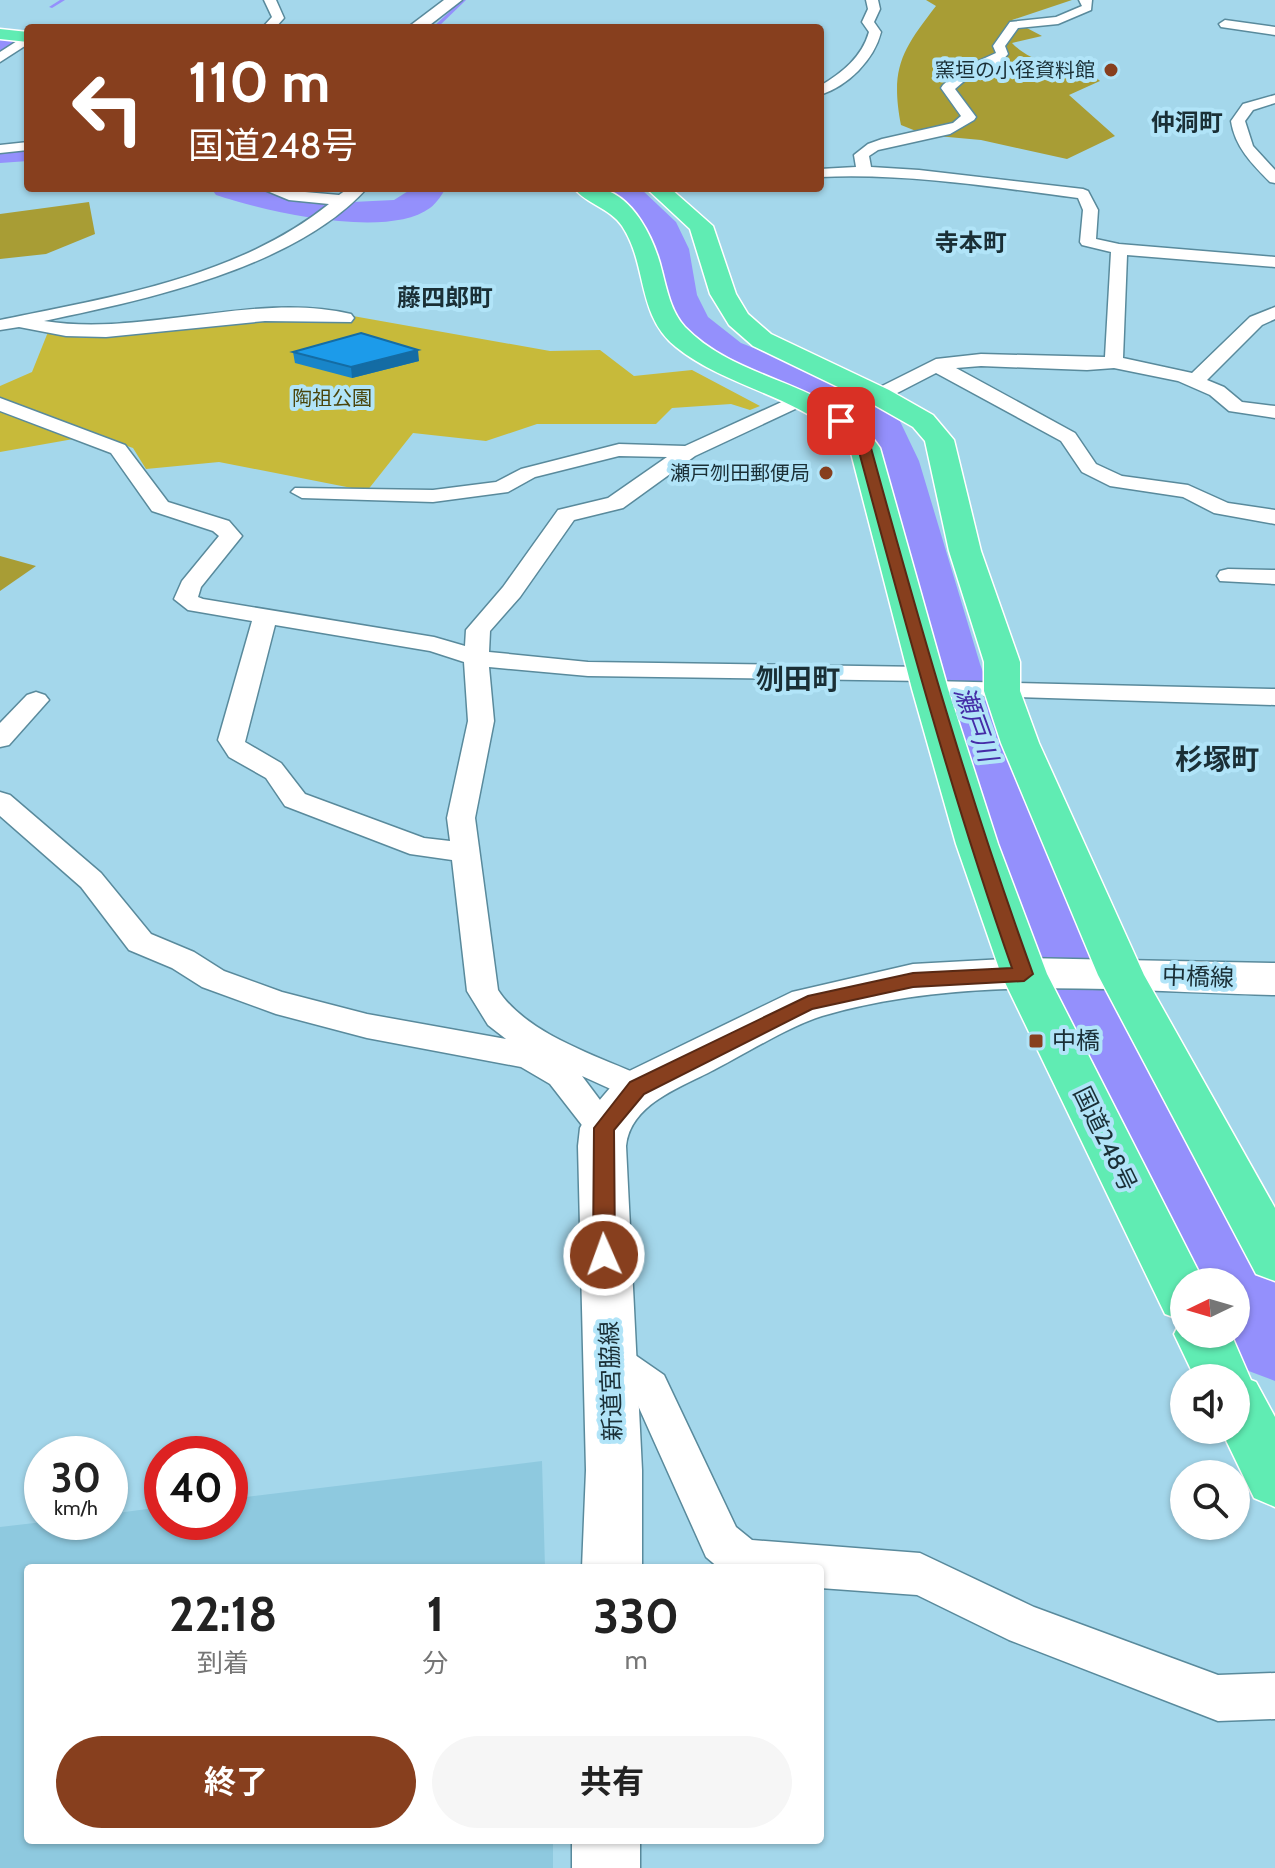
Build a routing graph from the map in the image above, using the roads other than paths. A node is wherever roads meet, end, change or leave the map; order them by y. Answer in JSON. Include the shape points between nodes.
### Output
{"nodes":[{"id":1,"x":270,"y":0,"type":"edge"},
{"id":2,"x":454,"y":0,"type":"edge"},
{"id":3,"x":872,"y":0,"type":"edge"},
{"id":4,"x":1085,"y":0,"type":"edge"},
{"id":5,"x":272,"y":24,"type":"edge"},
{"id":6,"x":421,"y":24,"type":"edge"},
{"id":7,"x":1225,"y":24,"type":"dead end"},
{"id":8,"x":1275,"y":31,"type":"edge"},
{"id":9,"x":0,"y":34,"type":"edge"},
{"id":10,"x":24,"y":37,"type":"edge"},
{"id":11,"x":24,"y":40,"type":"edge"},
{"id":12,"x":0,"y":58,"type":"edge"},
{"id":13,"x":824,"y":89,"type":"edge"},
{"id":14,"x":1275,"y":99,"type":"edge"},
{"id":15,"x":24,"y":146,"type":"edge"},
{"id":16,"x":0,"y":149,"type":"edge"},
{"id":17,"x":864,"y":171,"type":"junction"},
{"id":18,"x":824,"y":173,"type":"edge"},
{"id":19,"x":1275,"y":179,"type":"edge"},
{"id":20,"x":280,"y":192,"type":"edge"},
{"id":21,"x":353,"y":192,"type":"edge"},
{"id":22,"x":590,"y":192,"type":"edge"},
{"id":23,"x":662,"y":192,"type":"edge"},
{"id":24,"x":339,"y":202,"type":"junction"},
{"id":25,"x":1119,"y":249,"type":"junction"},
{"id":26,"x":1275,"y":262,"type":"edge"},
{"id":27,"x":1275,"y":312,"type":"edge"},
{"id":28,"x":345,"y":318,"type":"dead end"},
{"id":29,"x":8,"y":323,"type":"edge"},
{"id":30,"x":1114,"y":362,"type":"junction"},
{"id":31,"x":936,"y":365,"type":"junction"},
{"id":32,"x":1195,"y":381,"type":"junction"},
{"id":33,"x":873,"y":399,"type":"junction"},
{"id":34,"x":0,"y":404,"type":"edge"},
{"id":35,"x":816,"y":406,"type":"junction"},
{"id":36,"x":1275,"y":412,"type":"edge"},
{"id":37,"x":688,"y":452,"type":"junction"},
{"id":38,"x":302,"y":492,"type":"dead end"},
{"id":39,"x":1275,"y":517,"type":"edge"},
{"id":40,"x":1228,"y":576,"type":"dead end"},
{"id":41,"x":1275,"y":577,"type":"edge"},
{"id":42,"x":265,"y":618,"type":"junction"},
{"id":43,"x":476,"y":658,"type":"junction"},
{"id":44,"x":932,"y":684,"type":"junction"},
{"id":45,"x":994,"y":691,"type":"junction"},
{"id":46,"x":1275,"y":697,"type":"edge"},
{"id":47,"x":36,"y":700,"type":"dead end"},
{"id":48,"x":0,"y":739,"type":"edge"},
{"id":49,"x":0,"y":801,"type":"edge"},
{"id":50,"x":466,"y":852,"type":"junction"},
{"id":51,"x":1032,"y":974,"type":"junction"},
{"id":52,"x":1111,"y":975,"type":"junction"},
{"id":53,"x":1275,"y":979,"type":"edge"},
{"id":54,"x":637,"y":1088,"type":"junction"},
{"id":55,"x":604,"y":1128,"type":"junction"},
{"id":56,"x":1275,"y":1258,"type":"edge"},
{"id":57,"x":1170,"y":1268,"type":"edge"},
{"id":58,"x":611,"y":1360,"type":"junction"},
{"id":59,"x":1250,"y":1429,"type":"edge"},
{"id":60,"x":1275,"y":1478,"type":"edge"},
{"id":61,"x":612,"y":1564,"type":"edge"},
{"id":62,"x":785,"y":1564,"type":"edge"},
{"id":63,"x":824,"y":1567,"type":"edge"},
{"id":64,"x":1275,"y":1696,"type":"edge"},
{"id":65,"x":606,"y":1844,"type":"edge"},
{"id":66,"x":606,"y":1868,"type":"edge"}],
"edges":[{"from":1,"to":5,"type":"street","via":[[278,18]]},
{"from":2,"to":6,"type":"street"},
{"from":3,"to":13,"type":"street","via":[[868,22],[874,42],[839,81]]},
{"from":4,"to":17,"type":"street","via":[[1087,8],[1058,20],[1014,25],[996,60],[966,72],[948,88],[969,117],[958,128],[897,138],[866,151]]},
{"from":7,"to":8,"type":"street"},
{"from":9,"to":10,"type":"highway"},
{"from":11,"to":12,"type":"street"},
{"from":14,"to":19,"type":"street","via":[[1248,107],[1238,121],[1247,150]]},
{"from":15,"to":16,"type":"street"},
{"from":17,"to":18,"type":"street"},
{"from":17,"to":25,"type":"street","via":[[1083,194],[1091,207],[1088,242]]},
{"from":20,"to":24,"type":"street"},
{"from":21,"to":24,"type":"street"},
{"from":22,"to":35,"type":"highway","name":"国道248号","via":[[632,223],[661,312],[685,342]]},
{"from":23,"to":33,"type":"highway","via":[[701,226],[723,294],[738,319],[762,340]]},
{"from":24,"to":29,"type":"street","via":[[287,241],[150,291]]},
{"from":25,"to":26,"type":"street"},
{"from":25,"to":30,"type":"street"},
{"from":27,"to":32,"type":"street","via":[[1256,321]]},
{"from":28,"to":29,"type":"street","via":[[279,314],[87,333]]},
{"from":30,"to":31,"type":"street","via":[[981,360]]},
{"from":30,"to":32,"type":"street"},
{"from":31,"to":33,"type":"street"},
{"from":31,"to":39,"type":"street","via":[[1068,437],[1089,468],[1117,482],[1188,491],[1222,508]]},
{"from":32,"to":36,"type":"street","via":[[1236,407]]},
{"from":33,"to":35,"type":"street"},
{"from":33,"to":45,"type":"highway","via":[[923,421],[939,440],[965,551],[1002,662]]},
{"from":34,"to":42,"type":"street","via":[[118,449],[160,506],[221,526],[231,536],[190,586],[186,599]]},
{"from":35,"to":37,"type":"street"},
{"from":35,"to":44,"type":"highway","name":"国道248号","via":[[855,434],[865,448]]},
{"from":37,"to":38,"type":"street","via":[[619,450],[528,473],[501,488],[433,496]]},
{"from":37,"to":43,"type":"street","via":[[615,503],[566,515],[478,630]]},
{"from":40,"to":41,"type":"street"},
{"from":42,"to":43,"type":"street","via":[[434,644]]},
{"from":42,"to":50,"type":"street","via":[[231,740],[236,751],[274,770],[295,800],[420,847]]},
{"from":43,"to":44,"type":"street","via":[[588,669]]},
{"from":43,"to":50,"type":"street","via":[[481,721],[461,818]]},
{"from":44,"to":45,"type":"street"},
{"from":44,"to":51,"type":"highway","name":"国道248号","via":[[977,844]]},
{"from":45,"to":46,"type":"street"},
{"from":45,"to":52,"type":"highway","via":[[1020,743]]},
{"from":47,"to":48,"type":"street"},
{"from":49,"to":55,"type":"street","via":[[91,880],[140,942],[213,979],[276,1002],[367,1026],[529,1056],[562,1075]]},
{"from":50,"to":54,"type":"street","via":[[483,991],[499,1017],[520,1033]]},
{"from":51,"to":52,"type":"street","name":"中橋線"},
{"from":51,"to":54,"type":"street","via":[[913,980],[808,1003]]},
{"from":51,"to":57,"type":"highway","name":"国道248号"},
{"from":52,"to":53,"type":"street","name":"中橋線"},
{"from":52,"to":56,"type":"highway"},
{"from":54,"to":55,"type":"street"},
{"from":55,"to":58,"type":"street","name":"新道宮脇線","via":[[603,1228]]},
{"from":58,"to":61,"type":"street","name":"新道宮脇線"},
{"from":58,"to":62,"type":"street","via":[[650,1388],[721,1542],[744,1561]]},
{"from":59,"to":60,"type":"highway"},
{"from":63,"to":64,"type":"street","via":[[920,1574],[1024,1625],[1218,1698]]},
{"from":65,"to":66,"type":"street"}]}
